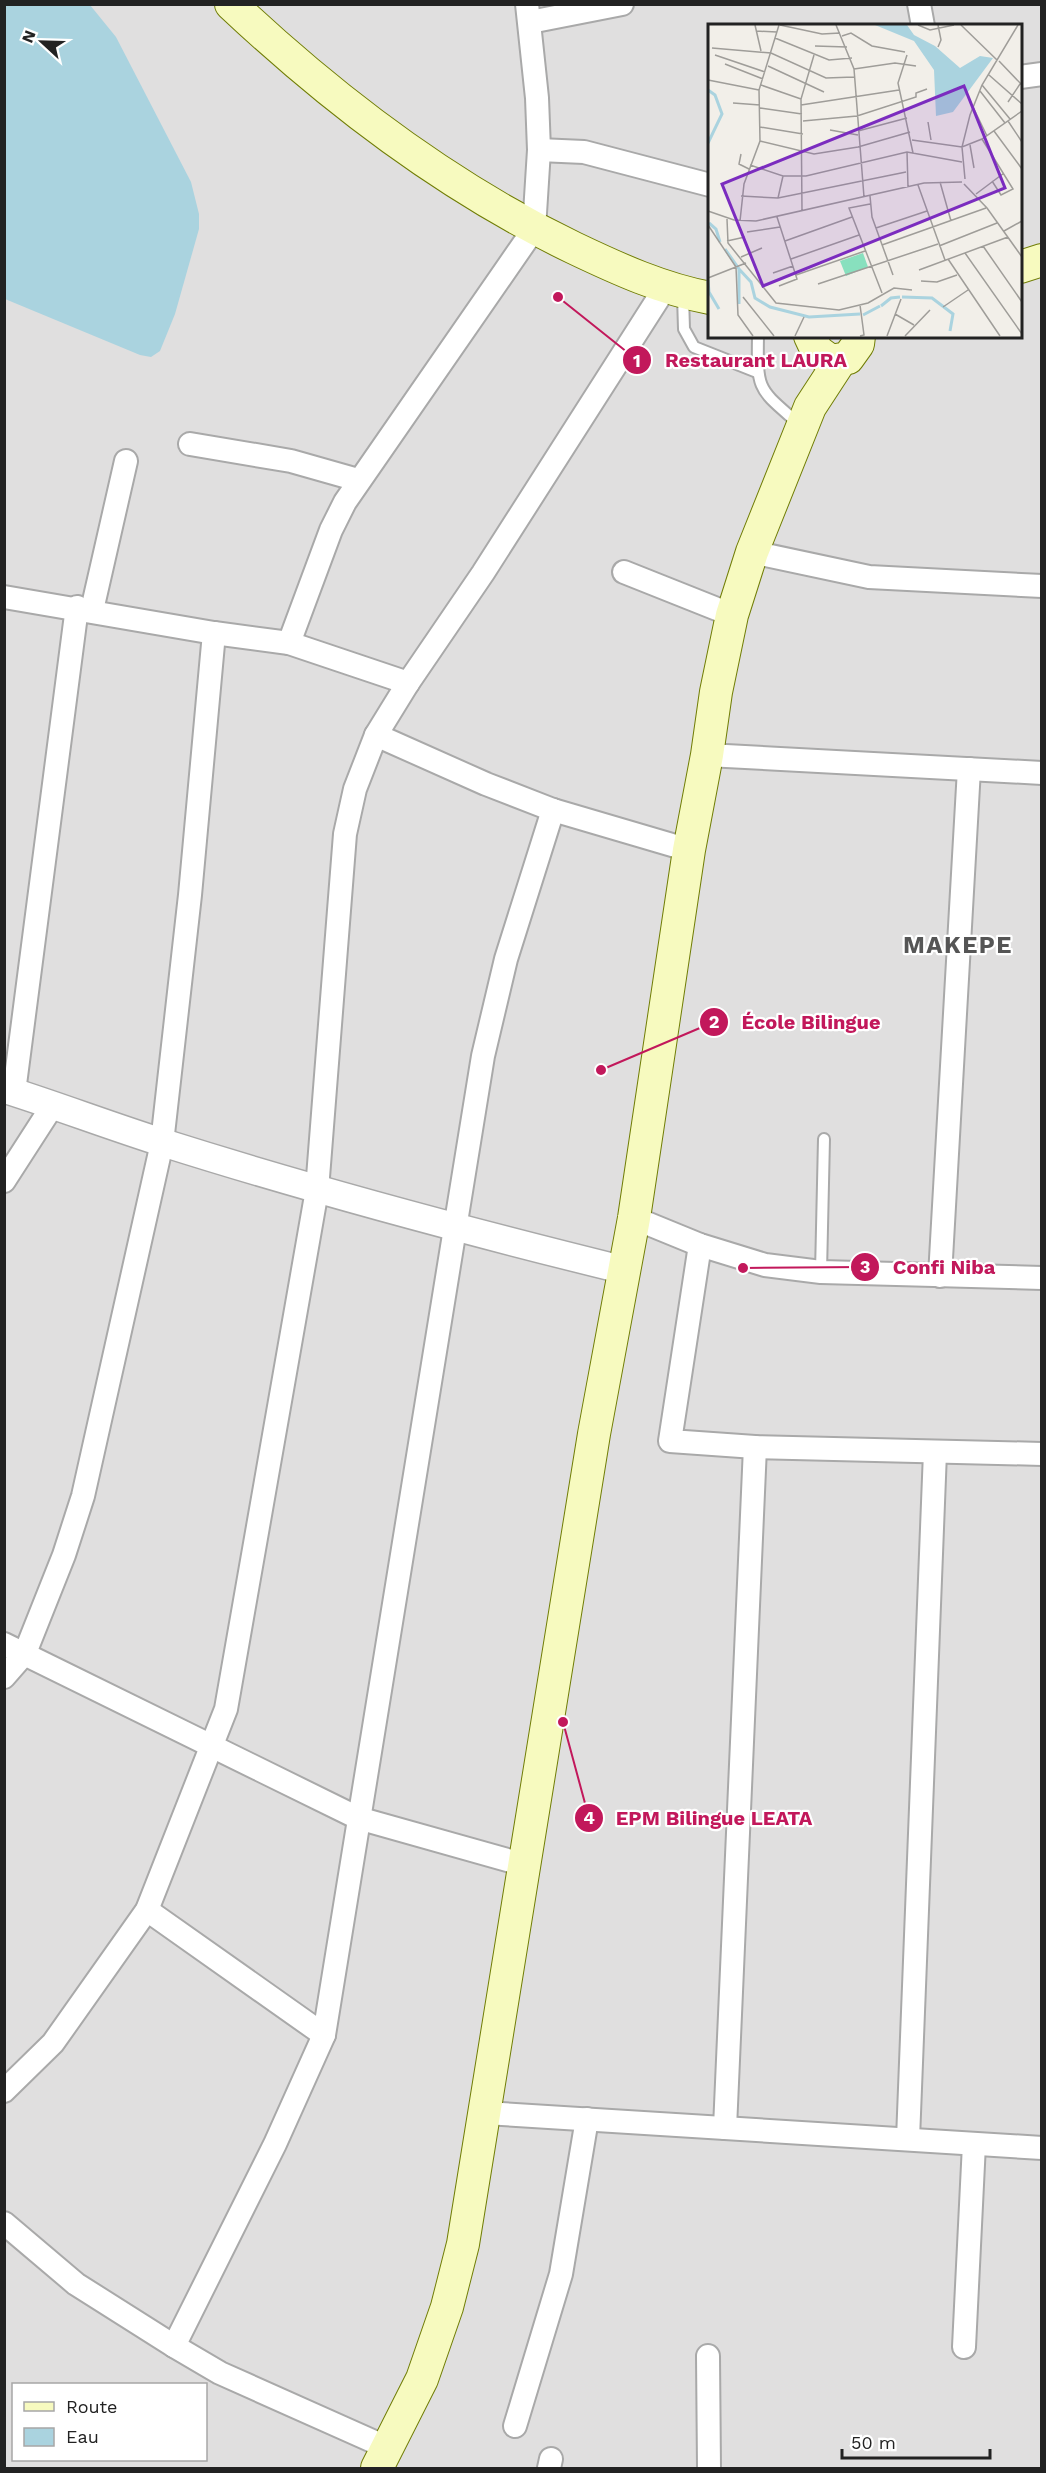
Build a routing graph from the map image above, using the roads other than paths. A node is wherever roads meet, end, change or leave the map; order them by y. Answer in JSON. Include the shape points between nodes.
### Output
{"nodes":[{"id":1,"x":231,"y":4,"type":"edge"},
{"id":2,"x":622,"y":4,"type":"edge"},
{"id":3,"x":919,"y":4,"type":"edge"},
{"id":4,"x":529,"y":13,"type":"edge"},
{"id":5,"x":923,"y":24,"type":"edge"},
{"id":6,"x":1041,"y":74,"type":"edge"},
{"id":7,"x":1022,"y":78,"type":"edge"},
{"id":8,"x":539,"y":150,"type":"junction"},
{"id":9,"x":708,"y":185,"type":"edge"},
{"id":10,"x":534,"y":229,"type":"junction"},
{"id":11,"x":1041,"y":260,"type":"edge"},
{"id":12,"x":1022,"y":266,"type":"edge"},
{"id":13,"x":686,"y":293,"type":"edge"},
{"id":14,"x":758,"y":338,"type":"edge"},
{"id":15,"x":835,"y":342,"type":"edge"},
{"id":16,"x":757,"y":372,"type":"junction"},
{"id":17,"x":806,"y":416,"type":"junction"},
{"id":18,"x":190,"y":444,"type":"dead end"},
{"id":19,"x":126,"y":461,"type":"dead end"},
{"id":20,"x":358,"y":480,"type":"junction"},
{"id":21,"x":752,"y":552,"type":"junction"},
{"id":22,"x":624,"y":572,"type":"dead end"},
{"id":23,"x":1041,"y":586,"type":"edge"},
{"id":24,"x":4,"y":597,"type":"edge"},
{"id":25,"x":85,"y":609,"type":"junction"},
{"id":26,"x":732,"y":615,"type":"junction"},
{"id":27,"x":214,"y":633,"type":"junction"},
{"id":28,"x":290,"y":643,"type":"junction"},
{"id":29,"x":408,"y":683,"type":"junction"},
{"id":30,"x":376,"y":735,"type":"junction"},
{"id":31,"x":707,"y":755,"type":"junction"},
{"id":32,"x":969,"y":769,"type":"junction"},
{"id":33,"x":1041,"y":773,"type":"edge"},
{"id":34,"x":553,"y":810,"type":"junction"},
{"id":35,"x":689,"y":850,"type":"junction"},
{"id":36,"x":9,"y":1091,"type":"edge"},
{"id":37,"x":52,"y":1105,"type":"junction"},
{"id":38,"x":824,"y":1139,"type":"dead end"},
{"id":39,"x":162,"y":1143,"type":"junction"},
{"id":40,"x":4,"y":1181,"type":"edge"},
{"id":41,"x":317,"y":1190,"type":"junction"},
{"id":42,"x":634,"y":1218,"type":"junction"},
{"id":43,"x":456,"y":1228,"type":"junction"},
{"id":44,"x":700,"y":1245,"type":"junction"},
{"id":45,"x":624,"y":1270,"type":"junction"},
{"id":46,"x":821,"y":1272,"type":"junction"},
{"id":47,"x":940,"y":1276,"type":"junction"},
{"id":48,"x":1041,"y":1278,"type":"edge"},
{"id":49,"x":755,"y":1447,"type":"junction"},
{"id":50,"x":935,"y":1452,"type":"junction"},
{"id":51,"x":1041,"y":1454,"type":"edge"},
{"id":52,"x":15,"y":1648,"type":"edge"},
{"id":53,"x":4,"y":1677,"type":"edge"},
{"id":54,"x":212,"y":1745,"type":"junction"},
{"id":55,"x":358,"y":1818,"type":"junction"},
{"id":56,"x":525,"y":1865,"type":"junction"},
{"id":57,"x":147,"y":1910,"type":"junction"},
{"id":58,"x":324,"y":2035,"type":"junction"},
{"id":59,"x":4,"y":2091,"type":"edge"},
{"id":60,"x":486,"y":2112,"type":"junction"},
{"id":61,"x":587,"y":2119,"type":"junction"},
{"id":62,"x":725,"y":2128,"type":"junction"},
{"id":63,"x":908,"y":2139,"type":"junction"},
{"id":64,"x":975,"y":2144,"type":"junction"},
{"id":65,"x":1041,"y":2148,"type":"edge"},
{"id":66,"x":4,"y":2223,"type":"edge"},
{"id":67,"x":174,"y":2346,"type":"junction"},
{"id":68,"x":964,"y":2347,"type":"dead end"},
{"id":69,"x":708,"y":2356,"type":"dead end"},
{"id":70,"x":515,"y":2426,"type":"dead end"},
{"id":71,"x":382,"y":2458,"type":"edge"},
{"id":72,"x":709,"y":2469,"type":"edge"}],
"edges":[{"from":1,"to":10,"type":"main road","via":[[273,44],[423,163]]},
{"from":2,"to":4,"type":"street"},
{"from":3,"to":5,"type":"street"},
{"from":4,"to":8,"type":"street"},
{"from":6,"to":7,"type":"street"},
{"from":8,"to":9,"type":"street","via":[[584,152]]},
{"from":8,"to":10,"type":"street"},
{"from":10,"to":13,"type":"main road","via":[[599,260]]},
{"from":10,"to":20,"type":"street"},
{"from":11,"to":12,"type":"main road"},
{"from":13,"to":16,"type":"lane","via":[[684,329],[694,347]]},
{"from":13,"to":29,"type":"street"},
{"from":14,"to":16,"type":"lane"},
{"from":15,"to":17,"type":"main road"},
{"from":16,"to":17,"type":"lane","via":[[765,394]]},
{"from":17,"to":21,"type":"main road"},
{"from":18,"to":20,"type":"street","via":[[291,461]]},
{"from":19,"to":25,"type":"street"},
{"from":20,"to":28,"type":"street","via":[[331,530]]},
{"from":21,"to":23,"type":"street","via":[[869,577]]},
{"from":21,"to":26,"type":"main road"},
{"from":22,"to":26,"type":"street"},
{"from":24,"to":25,"type":"street"},
{"from":25,"to":27,"type":"street"},
{"from":25,"to":36,"type":"street"},
{"from":26,"to":31,"type":"main road"},
{"from":27,"to":28,"type":"street"},
{"from":27,"to":39,"type":"street"},
{"from":28,"to":29,"type":"street"},
{"from":29,"to":30,"type":"street"},
{"from":30,"to":34,"type":"street"},
{"from":30,"to":41,"type":"street","via":[[355,789],[345,834]]},
{"from":31,"to":32,"type":"street"},
{"from":31,"to":35,"type":"main road"},
{"from":32,"to":33,"type":"street"},
{"from":32,"to":47,"type":"street"},
{"from":34,"to":35,"type":"street"},
{"from":34,"to":43,"type":"street","via":[[506,959],[483,1056]]},
{"from":35,"to":42,"type":"main road"},
{"from":36,"to":37,"type":"street"},
{"from":37,"to":39,"type":"street"},
{"from":37,"to":40,"type":"street"},
{"from":38,"to":46,"type":"lane"},
{"from":39,"to":41,"type":"street"},
{"from":39,"to":52,"type":"street","via":[[83,1496],[64,1555]]},
{"from":41,"to":43,"type":"street"},
{"from":41,"to":54,"type":"street","via":[[226,1709]]},
{"from":42,"to":44,"type":"street"},
{"from":42,"to":45,"type":"main road"},
{"from":43,"to":45,"type":"street"},
{"from":43,"to":55,"type":"street"},
{"from":44,"to":46,"type":"street","via":[[765,1265]]},
{"from":44,"to":49,"type":"street","via":[[670,1442]]},
{"from":45,"to":56,"type":"main road"},
{"from":46,"to":47,"type":"street"},
{"from":47,"to":48,"type":"street"},
{"from":49,"to":50,"type":"street"},
{"from":49,"to":62,"type":"street"},
{"from":50,"to":51,"type":"street"},
{"from":50,"to":63,"type":"street"},
{"from":52,"to":53,"type":"street"},
{"from":52,"to":54,"type":"street"},
{"from":54,"to":55,"type":"street"},
{"from":54,"to":57,"type":"street"},
{"from":55,"to":56,"type":"street"},
{"from":55,"to":58,"type":"street"},
{"from":56,"to":60,"type":"main road"},
{"from":57,"to":58,"type":"street"},
{"from":57,"to":59,"type":"street","via":[[53,2043]]},
{"from":58,"to":67,"type":"street","via":[[275,2144]]},
{"from":60,"to":61,"type":"street"},
{"from":60,"to":71,"type":"main road","via":[[464,2244],[447,2307],[422,2379]]},
{"from":61,"to":62,"type":"street"},
{"from":61,"to":70,"type":"street","via":[[561,2274]]},
{"from":62,"to":63,"type":"street"},
{"from":63,"to":64,"type":"street"},
{"from":64,"to":65,"type":"street"},
{"from":64,"to":68,"type":"street"},
{"from":66,"to":67,"type":"street","via":[[76,2284]]},
{"from":67,"to":71,"type":"street"},
{"from":69,"to":72,"type":"street"}]}
